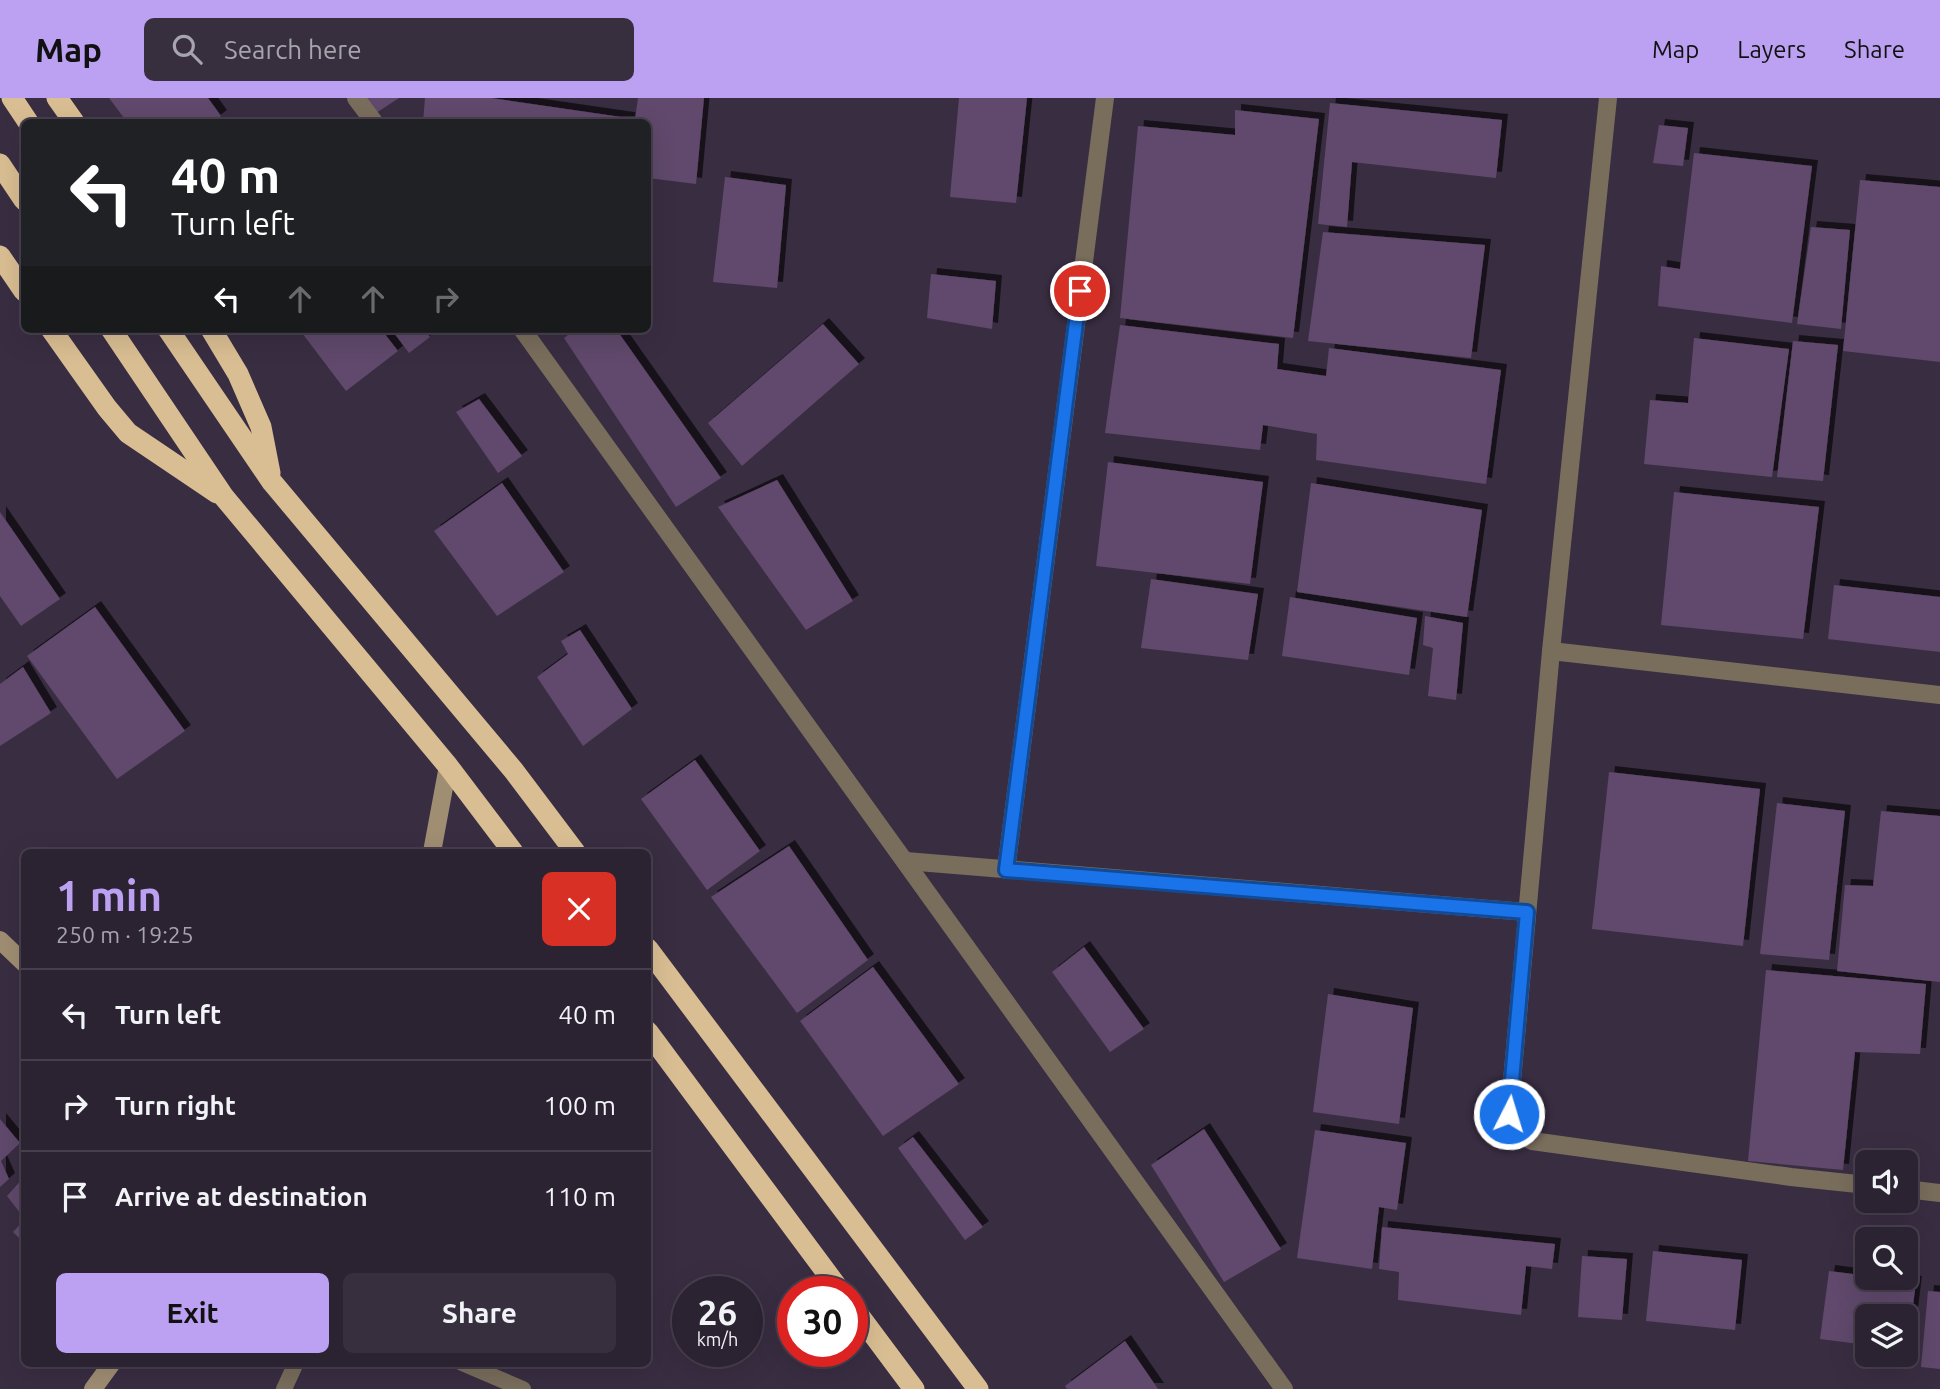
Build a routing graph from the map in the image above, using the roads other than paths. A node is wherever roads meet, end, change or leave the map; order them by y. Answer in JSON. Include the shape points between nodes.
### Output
{"nodes":[{"id":1,"x":12,"y":98,"type":"edge"},
{"id":2,"x":57,"y":98,"type":"edge"},
{"id":3,"x":356,"y":98,"type":"edge"},
{"id":4,"x":1105,"y":98,"type":"edge"},
{"id":5,"x":1608,"y":98,"type":"edge"},
{"id":6,"x":26,"y":119,"type":"edge"},
{"id":7,"x":72,"y":119,"type":"edge"},
{"id":8,"x":372,"y":119,"type":"edge"},
{"id":9,"x":0,"y":164,"type":"edge"},
{"id":10,"x":21,"y":196,"type":"edge"},
{"id":11,"x":0,"y":256,"type":"edge"},
{"id":12,"x":21,"y":287,"type":"edge"},
{"id":13,"x":54,"y":333,"type":"edge"},
{"id":14,"x":114,"y":333,"type":"edge"},
{"id":15,"x":171,"y":333,"type":"edge"},
{"id":16,"x":213,"y":333,"type":"edge"},
{"id":17,"x":525,"y":333,"type":"edge"},
{"id":18,"x":272,"y":482,"type":"junction"},
{"id":19,"x":224,"y":497,"type":"junction"},
{"id":20,"x":1551,"y":650,"type":"junction"},
{"id":21,"x":1940,"y":695,"type":"edge"},
{"id":22,"x":448,"y":766,"type":"junction"},
{"id":23,"x":433,"y":849,"type":"edge"},
{"id":24,"x":511,"y":849,"type":"edge"},
{"id":25,"x":573,"y":849,"type":"edge"},
{"id":26,"x":906,"y":861,"type":"junction"},
{"id":27,"x":1006,"y":870,"type":"junction"},
{"id":28,"x":1527,"y":912,"type":"junction"},
{"id":29,"x":0,"y":940,"type":"edge"},
{"id":30,"x":651,"y":953,"type":"edge"},
{"id":31,"x":21,"y":960,"type":"edge"},
{"id":32,"x":651,"y":1036,"type":"edge"},
{"id":33,"x":1855,"y":1184,"type":"edge"},
{"id":34,"x":1918,"y":1190,"type":"edge"},
{"id":35,"x":1940,"y":1193,"type":"edge"},
{"id":36,"x":829,"y":1276,"type":"edge"},
{"id":37,"x":868,"y":1327,"type":"edge"},
{"id":38,"x":109,"y":1367,"type":"edge"},
{"id":39,"x":294,"y":1367,"type":"edge"},
{"id":40,"x":471,"y":1367,"type":"edge"},
{"id":41,"x":93,"y":1389,"type":"edge"},
{"id":42,"x":284,"y":1389,"type":"edge"},
{"id":43,"x":523,"y":1389,"type":"edge"},
{"id":44,"x":914,"y":1389,"type":"edge"},
{"id":45,"x":978,"y":1389,"type":"edge"},
{"id":46,"x":1283,"y":1389,"type":"edge"}],
"edges":[{"from":1,"to":6,"type":"highway"},
{"from":2,"to":7,"type":"highway"},
{"from":3,"to":8,"type":"street"},
{"from":4,"to":27,"type":"street"},
{"from":5,"to":20,"type":"street"},
{"from":9,"to":10,"type":"highway"},
{"from":11,"to":12,"type":"highway"},
{"from":13,"to":19,"type":"highway","via":[[128,433]]},
{"from":14,"to":19,"type":"highway"},
{"from":15,"to":18,"type":"highway"},
{"from":16,"to":18,"type":"highway","via":[[261,427]]},
{"from":17,"to":26,"type":"street"},
{"from":18,"to":25,"type":"highway","via":[[514,771]]},
{"from":19,"to":22,"type":"highway"},
{"from":20,"to":21,"type":"street"},
{"from":20,"to":28,"type":"street"},
{"from":22,"to":23,"type":"main road"},
{"from":22,"to":24,"type":"highway"},
{"from":26,"to":27,"type":"street"},
{"from":26,"to":46,"type":"street"},
{"from":27,"to":28,"type":"street"},
{"from":28,"to":33,"type":"street","via":[[1509,1114],[1516,1132],[1532,1141]]},
{"from":29,"to":31,"type":"main road"},
{"from":30,"to":45,"type":"highway"},
{"from":32,"to":36,"type":"highway"},
{"from":34,"to":35,"type":"street"},
{"from":37,"to":44,"type":"highway"},
{"from":38,"to":41,"type":"main road"},
{"from":39,"to":42,"type":"lane"},
{"from":40,"to":43,"type":"lane"}]}
